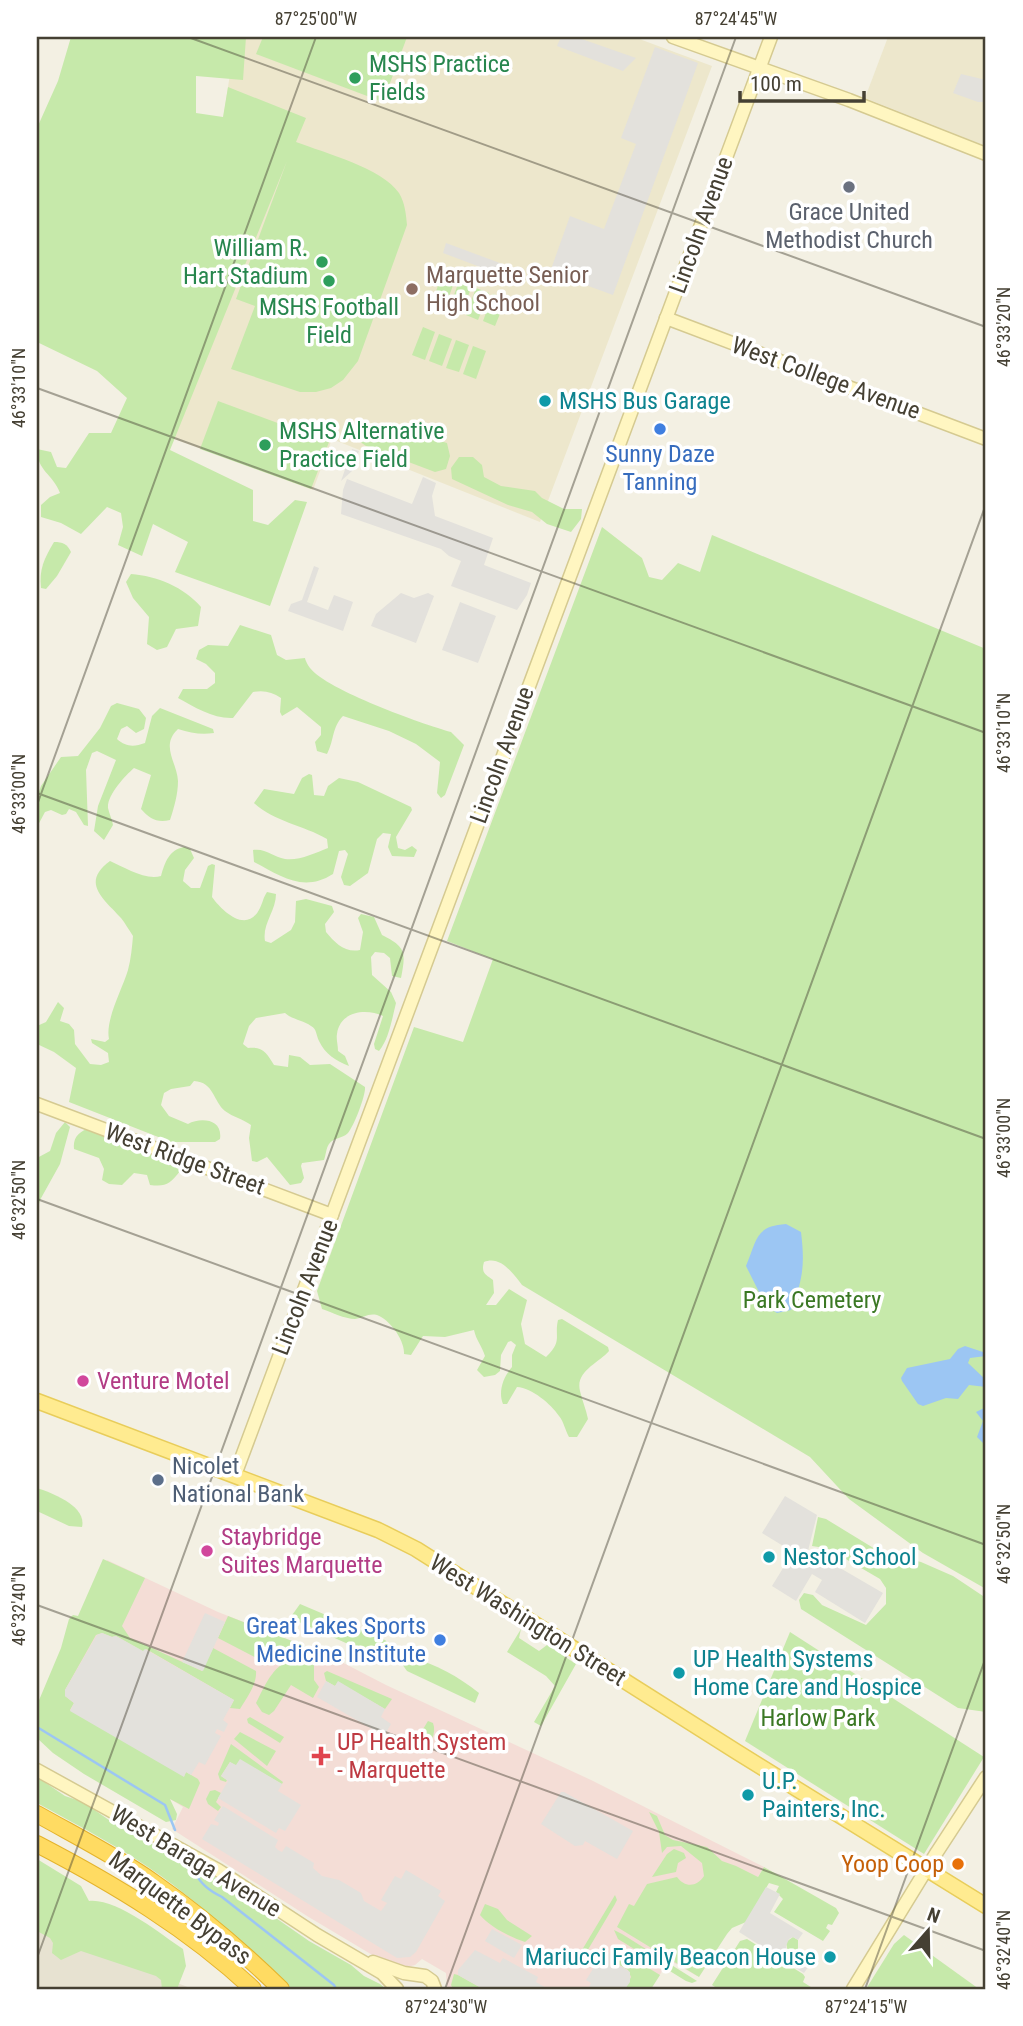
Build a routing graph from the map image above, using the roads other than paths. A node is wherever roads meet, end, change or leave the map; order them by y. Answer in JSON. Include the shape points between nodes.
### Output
{"nodes":[{"id":1,"x":673,"y":37,"type":"edge"},
{"id":2,"x":771,"y":37,"type":"edge"},
{"id":3,"x":759,"y":68,"type":"junction"},
{"id":4,"x":986,"y":154,"type":"edge"},
{"id":5,"x":666,"y":318,"type":"junction"},
{"id":6,"x":986,"y":439,"type":"edge"},
{"id":7,"x":37,"y":1104,"type":"edge"},
{"id":8,"x":332,"y":1214,"type":"junction"},
{"id":9,"x":37,"y":1401,"type":"edge"},
{"id":10,"x":235,"y":1475,"type":"junction"},
{"id":11,"x":37,"y":1770,"type":"edge"},
{"id":12,"x":986,"y":1777,"type":"edge"},
{"id":13,"x":37,"y":1814,"type":"edge"},
{"id":14,"x":37,"y":1844,"type":"edge"},
{"id":15,"x":927,"y":1869,"type":"junction"},
{"id":16,"x":986,"y":1906,"type":"edge"},
{"id":17,"x":353,"y":1956,"type":"junction"},
{"id":18,"x":411,"y":1974,"type":"junction"},
{"id":19,"x":253,"y":1989,"type":"edge"},
{"id":20,"x":281,"y":1989,"type":"edge"},
{"id":21,"x":398,"y":1989,"type":"edge"},
{"id":22,"x":435,"y":1989,"type":"edge"},
{"id":23,"x":853,"y":1989,"type":"edge"}],
"edges":[{"from":1,"to":3,"type":"street"},
{"from":2,"to":3,"type":"street","name":"Lincoln Avenue"},
{"from":3,"to":4,"type":"street"},
{"from":3,"to":5,"type":"street","name":"Lincoln Avenue"},
{"from":5,"to":6,"type":"street","name":"West College Avenue"},
{"from":5,"to":8,"type":"street","name":"Lincoln Avenue"},
{"from":7,"to":8,"type":"street","name":"West Ridge Street"},
{"from":8,"to":10,"type":"street","name":"Lincoln Avenue"},
{"from":9,"to":10,"type":"main road","name":"West Washington Street"},
{"from":10,"to":15,"type":"main road","name":"West Washington Street","via":[[416,1549]]},
{"from":11,"to":17,"type":"street","name":"West Baraga Avenue","via":[[218,1870]]},
{"from":12,"to":15,"type":"street"},
{"from":13,"to":20,"type":"highway","name":"Marquette Bypass","via":[[152,1881]]},
{"from":14,"to":19,"type":"highway","name":"Marquette Bypass","via":[[141,1903],[224,1962]]},
{"from":15,"to":16,"type":"main road","name":"West Washington Street"},
{"from":15,"to":23,"type":"street"},
{"from":17,"to":18,"type":"street","name":"West Baraga Avenue"},
{"from":17,"to":21,"type":"street","name":"West Baraga Avenue"},
{"from":18,"to":21,"type":"street"},
{"from":18,"to":22,"type":"street","name":"West Baraga Avenue","via":[[425,1976]]}]}
